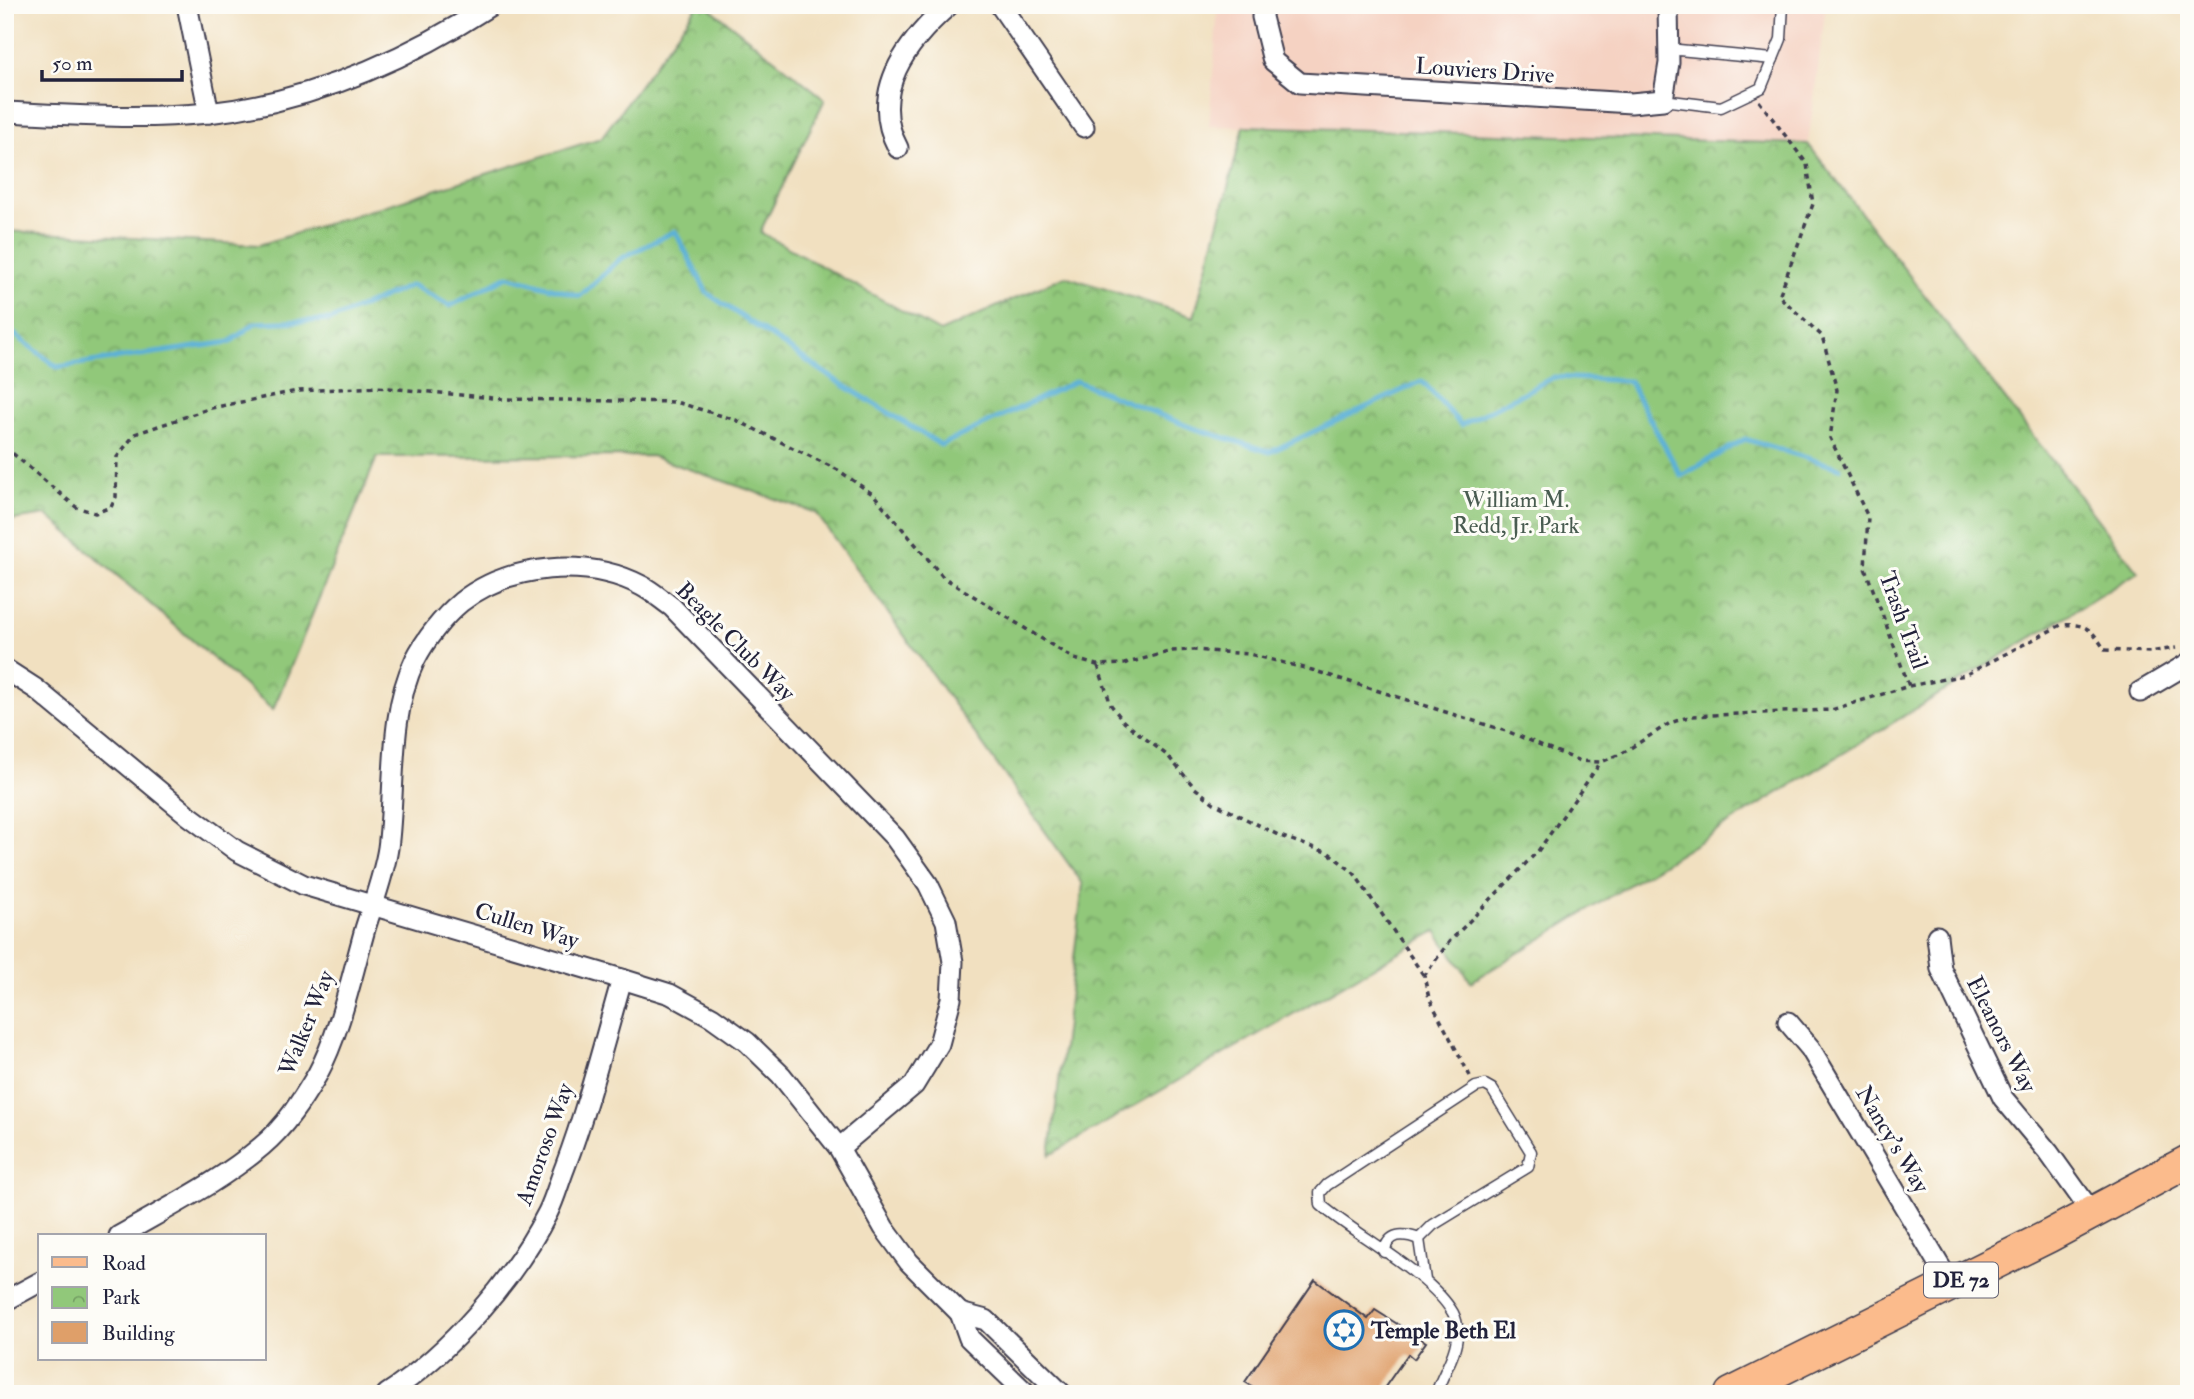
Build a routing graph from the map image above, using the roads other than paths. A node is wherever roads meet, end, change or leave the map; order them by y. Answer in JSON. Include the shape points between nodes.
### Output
{"nodes":[{"id":1,"x":187,"y":5,"type":"edge"},
{"id":2,"x":491,"y":5,"type":"edge"},
{"id":3,"x":949,"y":5,"type":"edge"},
{"id":4,"x":1000,"y":5,"type":"edge"},
{"id":5,"x":1263,"y":5,"type":"edge"},
{"id":6,"x":1668,"y":5,"type":"edge"},
{"id":7,"x":1783,"y":5,"type":"edge"},
{"id":8,"x":1668,"y":49,"type":"junction"},
{"id":9,"x":1773,"y":59,"type":"junction"},
{"id":10,"x":1663,"y":100,"type":"junction"},
{"id":11,"x":5,"y":112,"type":"edge"},
{"id":12,"x":209,"y":113,"type":"junction"},
{"id":13,"x":1084,"y":127,"type":"dead end"},
{"id":14,"x":898,"y":149,"type":"dead end"},
{"id":15,"x":2185,"y":656,"type":"edge"},
{"id":16,"x":5,"y":669,"type":"edge"},
{"id":17,"x":2140,"y":692,"type":"dead end"},
{"id":18,"x":372,"y":904,"type":"junction"},
{"id":19,"x":1937,"y":936,"type":"dead end"},
{"id":20,"x":622,"y":979,"type":"junction"},
{"id":21,"x":1788,"y":1022,"type":"dead end"},
{"id":22,"x":839,"y":1147,"type":"junction"},
{"id":23,"x":2189,"y":1161,"type":"edge"},
{"id":24,"x":2092,"y":1213,"type":"junction"},
{"id":25,"x":122,"y":1234,"type":"edge"},
{"id":26,"x":1419,"y":1239,"type":"junction"},
{"id":27,"x":1384,"y":1252,"type":"junction"},
{"id":28,"x":1425,"y":1280,"type":"junction"},
{"id":29,"x":38,"y":1283,"type":"edge"},
{"id":30,"x":1951,"y":1284,"type":"junction"},
{"id":31,"x":5,"y":1301,"type":"edge"},
{"id":32,"x":960,"y":1313,"type":"junction"},
{"id":33,"x":387,"y":1394,"type":"edge"},
{"id":34,"x":1027,"y":1394,"type":"edge"},
{"id":35,"x":1062,"y":1394,"type":"edge"},
{"id":36,"x":1436,"y":1394,"type":"edge"},
{"id":37,"x":1731,"y":1394,"type":"edge"}],
"edges":[{"from":1,"to":12,"type":"street"},
{"from":2,"to":12,"type":"street","via":[[443,35],[345,80],[270,103]]},
{"from":3,"to":14,"type":"street","via":[[922,31],[896,70],[888,93],[887,123]]},
{"from":4,"to":13,"type":"street"},
{"from":5,"to":10,"type":"street","name":"Louviers Drive","via":[[1273,61],[1300,83],[1631,103]]},
{"from":6,"to":8,"type":"street"},
{"from":7,"to":9,"type":"lane","via":[[1782,39]]},
{"from":8,"to":9,"type":"lane"},
{"from":8,"to":10,"type":"street"},
{"from":9,"to":10,"type":"lane","via":[[1761,88],[1721,107]]},
{"from":11,"to":12,"type":"street","via":[[137,117]]},
{"from":15,"to":17,"type":"street"},
{"from":16,"to":18,"type":"street","name":"Cullen Way","via":[[237,850],[304,885]]},
{"from":18,"to":20,"type":"street","name":"Cullen Way"},
{"from":18,"to":22,"type":"street","name":"Beagle Club Way","via":[[387,850],[400,706],[414,661],[431,634],[461,602],[528,571],[567,568],[604,572],[642,586],[671,607],[895,838],[928,884],[946,921],[953,962],[951,999],[939,1044],[914,1085]]},
{"from":18,"to":25,"type":"street","name":"Walker Way","via":[[340,1016],[318,1073],[292,1115],[264,1145],[234,1167]]},
{"from":19,"to":24,"type":"street","name":"Eleanors Way","via":[[1941,969],[2003,1098]]},
{"from":20,"to":22,"type":"street","name":"Cullen Way","via":[[670,995],[747,1042],[781,1075]]},
{"from":20,"to":33,"type":"street","name":"Amoroso Way","via":[[575,1139],[548,1212],[468,1324],[436,1357]]},
{"from":21,"to":30,"type":"street","name":"Nancy's Way","via":[[1811,1048]]},
{"from":22,"to":32,"type":"street","name":"Cullen Way","via":[[884,1228],[909,1262]]},
{"from":23,"to":24,"type":"main road","number":"DE 72"},
{"from":24,"to":30,"type":"main road","number":"DE 72"},
{"from":26,"to":27,"type":"lane","via":[[1404,1233],[1394,1236]]},
{"from":26,"to":27,"type":"lane","via":[[1433,1225],[1530,1163],[1531,1152],[1485,1085],[1320,1193],[1321,1205]]},
{"from":26,"to":28,"type":"lane"},
{"from":27,"to":28,"type":"lane"},
{"from":28,"to":36,"type":"lane","via":[[1457,1324],[1456,1345]]},
{"from":29,"to":31,"type":"street"},
{"from":30,"to":37,"type":"main road","number":"DE 72"},
{"from":32,"to":34,"type":"street","name":"Cullen Way","via":[[969,1338]]},
{"from":32,"to":35,"type":"street","name":"Cullen Way","via":[[986,1320]]}]}
